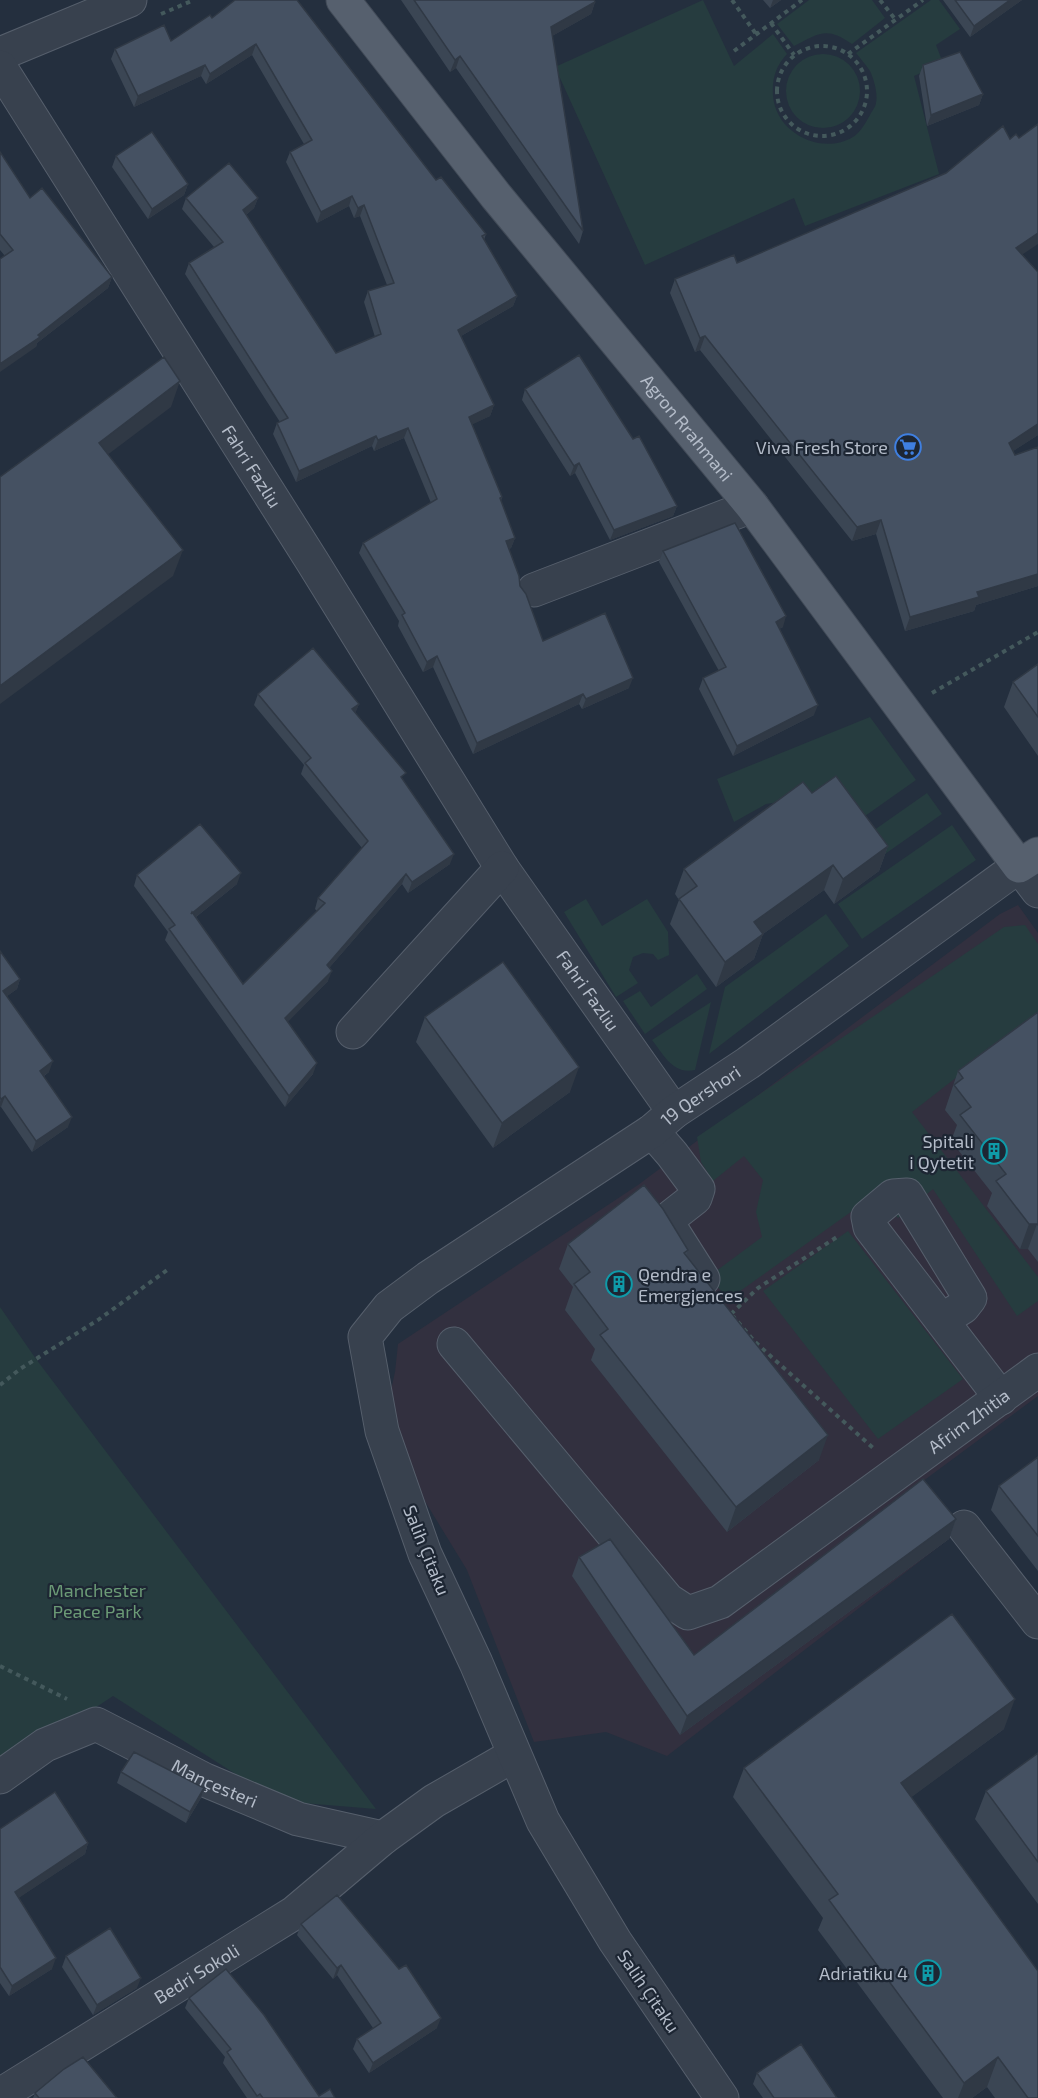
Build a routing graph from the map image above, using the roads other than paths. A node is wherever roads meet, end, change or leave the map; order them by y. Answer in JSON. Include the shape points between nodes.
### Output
{"nodes":[{"id":1,"x":130,"y":0,"type":"edge"},
{"id":2,"x":343,"y":0,"type":"edge"},
{"id":3,"x":0,"y":54,"type":"edge"},
{"id":4,"x":0,"y":67,"type":"edge"},
{"id":5,"x":752,"y":506,"type":"junction"},
{"id":6,"x":534,"y":590,"type":"dead end"},
{"id":7,"x":502,"y":868,"type":"junction"},
{"id":8,"x":1032,"y":870,"type":"edge"},
{"id":9,"x":352,"y":1032,"type":"dead end"},
{"id":10,"x":663,"y":1121,"type":"junction"},
{"id":11,"x":703,"y":1279,"type":"edge"},
{"id":12,"x":942,"y":1320,"type":"junction"},
{"id":13,"x":365,"y":1337,"type":"joint"},
{"id":14,"x":454,"y":1344,"type":"dead end"},
{"id":15,"x":1038,"y":1370,"type":"edge"},
{"id":16,"x":1001,"y":1398,"type":"junction"},
{"id":17,"x":964,"y":1527,"type":"dead end"},
{"id":18,"x":1038,"y":1622,"type":"edge"},
{"id":19,"x":514,"y":1755,"type":"junction"},
{"id":20,"x":0,"y":1777,"type":"edge"},
{"id":21,"x":383,"y":1839,"type":"junction"},
{"id":22,"x":0,"y":2095,"type":"edge"},
{"id":23,"x":722,"y":2098,"type":"edge"}],
"edges":[{"from":1,"to":3,"type":"street"},
{"from":2,"to":5,"type":"main road","name":"Agron Rrahmani","via":[[496,196]]},
{"from":4,"to":7,"type":"street","name":"Fahri Fazliu"},
{"from":5,"to":6,"type":"street"},
{"from":5,"to":8,"type":"main road","name":"Agron Rrahmani","via":[[902,709]]},
{"from":7,"to":9,"type":"street"},
{"from":7,"to":10,"type":"street","name":"Fahri Fazliu"},
{"from":8,"to":10,"type":"street","name":"19 Qershori"},
{"from":10,"to":11,"type":"street","name":"Fahri Fazliu","via":[[672,1154],[698,1189],[695,1198],[672,1216],[670,1227]]},
{"from":10,"to":13,"type":"street","name":"19 Qershori","via":[[428,1278],[389,1307]]},
{"from":12,"to":12,"type":"street","via":[[870,1227],[868,1217],[893,1196],[907,1195],[970,1298]]},
{"from":12,"to":16,"type":"street"},
{"from":13,"to":19,"type":"street","name":"Salih Çitaku","via":[[382,1431],[425,1554]]},
{"from":14,"to":16,"type":"street","name":"Afrim Zhitia","via":[[668,1600],[688,1613],[720,1602]]},
{"from":15,"to":16,"type":"street","name":"Afrim Zhitia"},
{"from":17,"to":18,"type":"street"},
{"from":19,"to":21,"type":"street","via":[[434,1801]]},
{"from":19,"to":23,"type":"street","name":"Salih Çitaku","via":[[543,1821],[615,1941]]},
{"from":20,"to":21,"type":"street","name":"Mançesteri","via":[[45,1745],[96,1724],[205,1780],[298,1819]]},
{"from":21,"to":22,"type":"street","name":"Bedri Sokoli","via":[[294,1913]]}]}
